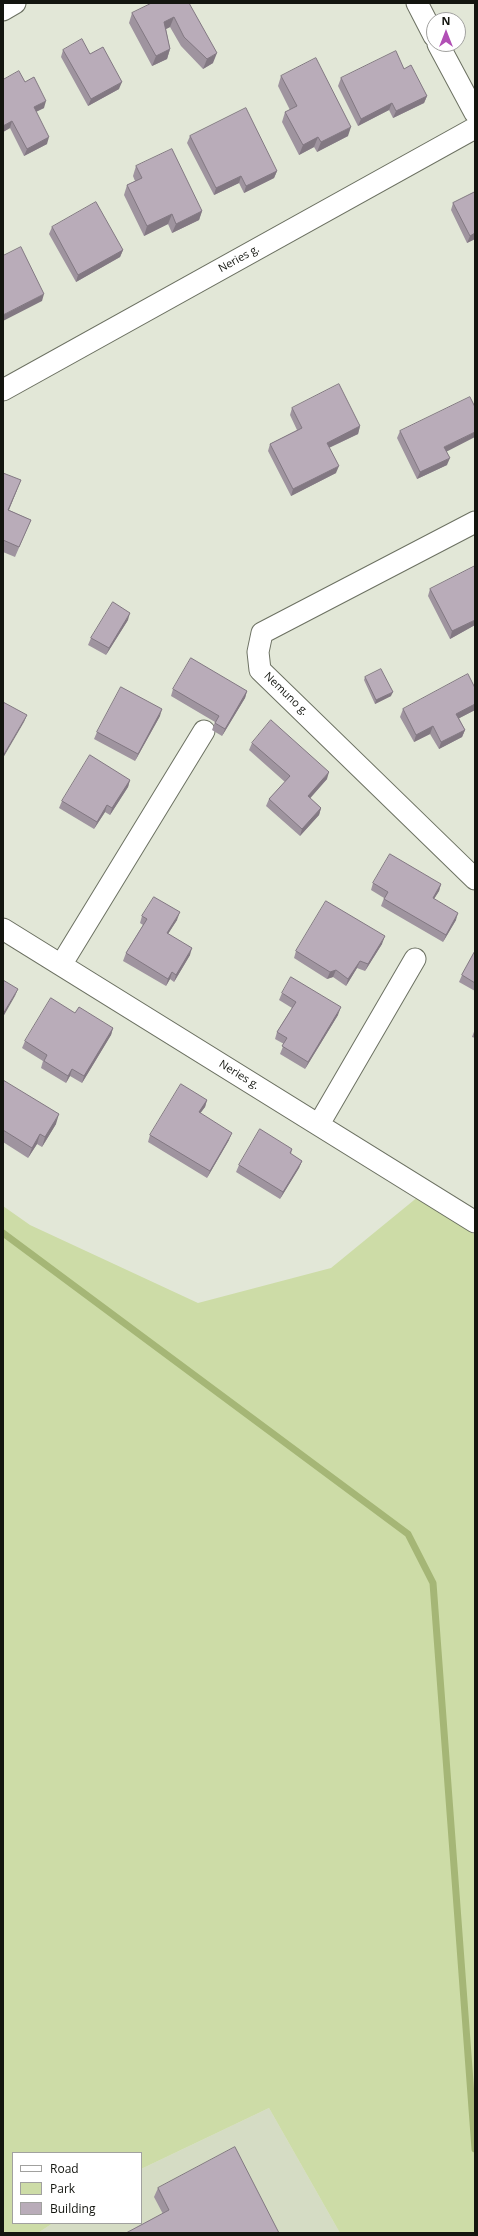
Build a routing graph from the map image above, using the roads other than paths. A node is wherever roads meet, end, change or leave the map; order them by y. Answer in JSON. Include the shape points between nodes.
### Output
{"nodes":[{"id":1,"x":15,"y":3,"type":"edge"},
{"id":2,"x":417,"y":3,"type":"edge"},
{"id":3,"x":3,"y":10,"type":"edge"},
{"id":4,"x":426,"y":20,"type":"edge"},
{"id":5,"x":442,"y":52,"type":"edge"},
{"id":6,"x":475,"y":113,"type":"edge"},
{"id":7,"x":475,"y":128,"type":"edge"},
{"id":8,"x":3,"y":390,"type":"edge"},
{"id":9,"x":475,"y":522,"type":"edge"},
{"id":10,"x":204,"y":731,"type":"dead end"},
{"id":11,"x":475,"y":879,"type":"edge"},
{"id":12,"x":3,"y":928,"type":"edge"},
{"id":13,"x":415,"y":959,"type":"dead end"},
{"id":14,"x":61,"y":965,"type":"junction"},
{"id":15,"x":319,"y":1124,"type":"junction"},
{"id":16,"x":475,"y":1222,"type":"edge"}],
"edges":[{"from":1,"to":3,"type":"street"},
{"from":2,"to":4,"type":"street"},
{"from":5,"to":6,"type":"street"},
{"from":7,"to":8,"type":"street","name":"Neries g."},
{"from":9,"to":11,"type":"street","name":"Nemuno g.","via":[[262,633],[258,652],[260,670]]},
{"from":10,"to":14,"type":"street"},
{"from":12,"to":14,"type":"street","name":"Neries g."},
{"from":13,"to":15,"type":"street"},
{"from":14,"to":15,"type":"street","name":"Neries g."},
{"from":15,"to":16,"type":"street","name":"Neries g."}]}
